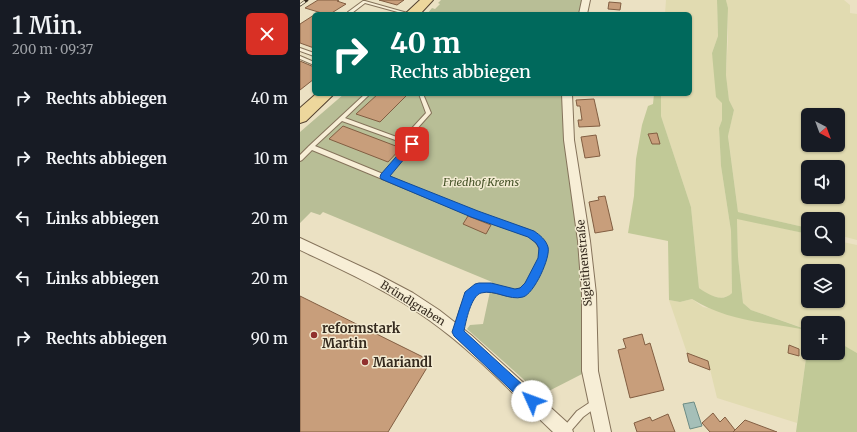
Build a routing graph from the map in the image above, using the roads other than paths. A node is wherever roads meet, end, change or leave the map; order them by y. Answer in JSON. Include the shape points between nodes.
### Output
{"nodes":[{"id":1,"x":427,"y":0,"type":"edge"},
{"id":2,"x":586,"y":0,"type":"edge"},
{"id":3,"x":350,"y":12,"type":"edge"},
{"id":4,"x":402,"y":12,"type":"edge"},
{"id":5,"x":412,"y":12,"type":"edge"},
{"id":6,"x":583,"y":12,"type":"edge"},
{"id":7,"x":300,"y":49,"type":"edge"},
{"id":8,"x":312,"y":53,"type":"edge"},
{"id":9,"x":300,"y":57,"type":"edge"},
{"id":10,"x":312,"y":63,"type":"edge"},
{"id":11,"x":324,"y":96,"type":"edge"},
{"id":12,"x":366,"y":96,"type":"edge"},
{"id":13,"x":422,"y":96,"type":"edge"},
{"id":14,"x":567,"y":96,"type":"edge"},
{"id":15,"x":300,"y":117,"type":"edge"},
{"id":16,"x":341,"y":119,"type":"junction"},
{"id":17,"x":403,"y":141,"type":"junction"},
{"id":18,"x":311,"y":147,"type":"junction"},
{"id":19,"x":300,"y":159,"type":"edge"},
{"id":20,"x":384,"y":177,"type":"junction"},
{"id":21,"x":300,"y":244,"type":"edge"},
{"id":22,"x":458,"y":332,"type":"junction"},
{"id":23,"x":597,"y":402,"type":"junction"},
{"id":24,"x":565,"y":432,"type":"edge"},
{"id":25,"x":603,"y":432,"type":"edge"}],
"edges":[{"from":1,"to":5,"type":"main road"},
{"from":2,"to":6,"type":"street"},
{"from":3,"to":4,"type":"lane","via":[[364,2]]},
{"from":7,"to":8,"type":"lane"},
{"from":9,"to":10,"type":"lane"},
{"from":11,"to":15,"type":"main road"},
{"from":12,"to":16,"type":"lane"},
{"from":13,"to":17,"type":"lane","via":[[428,113]]},
{"from":14,"to":23,"type":"street","name":"Sigleithenstraße","via":[[569,140],[589,294],[590,371]]},
{"from":16,"to":17,"type":"lane"},
{"from":16,"to":18,"type":"lane"},
{"from":17,"to":20,"type":"lane","via":[[412,144]]},
{"from":18,"to":19,"type":"lane"},
{"from":18,"to":20,"type":"lane"},
{"from":20,"to":22,"type":"lane","via":[[531,234],[544,248],[543,259],[523,293],[479,288],[469,295]]},
{"from":21,"to":22,"type":"street","name":"Bründlgraben","via":[[408,298]]},
{"from":22,"to":24,"type":"street","name":"Bründlgraben"},
{"from":23,"to":24,"type":"lane","via":[[580,414]]},
{"from":23,"to":25,"type":"street","name":"Sigleithenstraße"}]}
